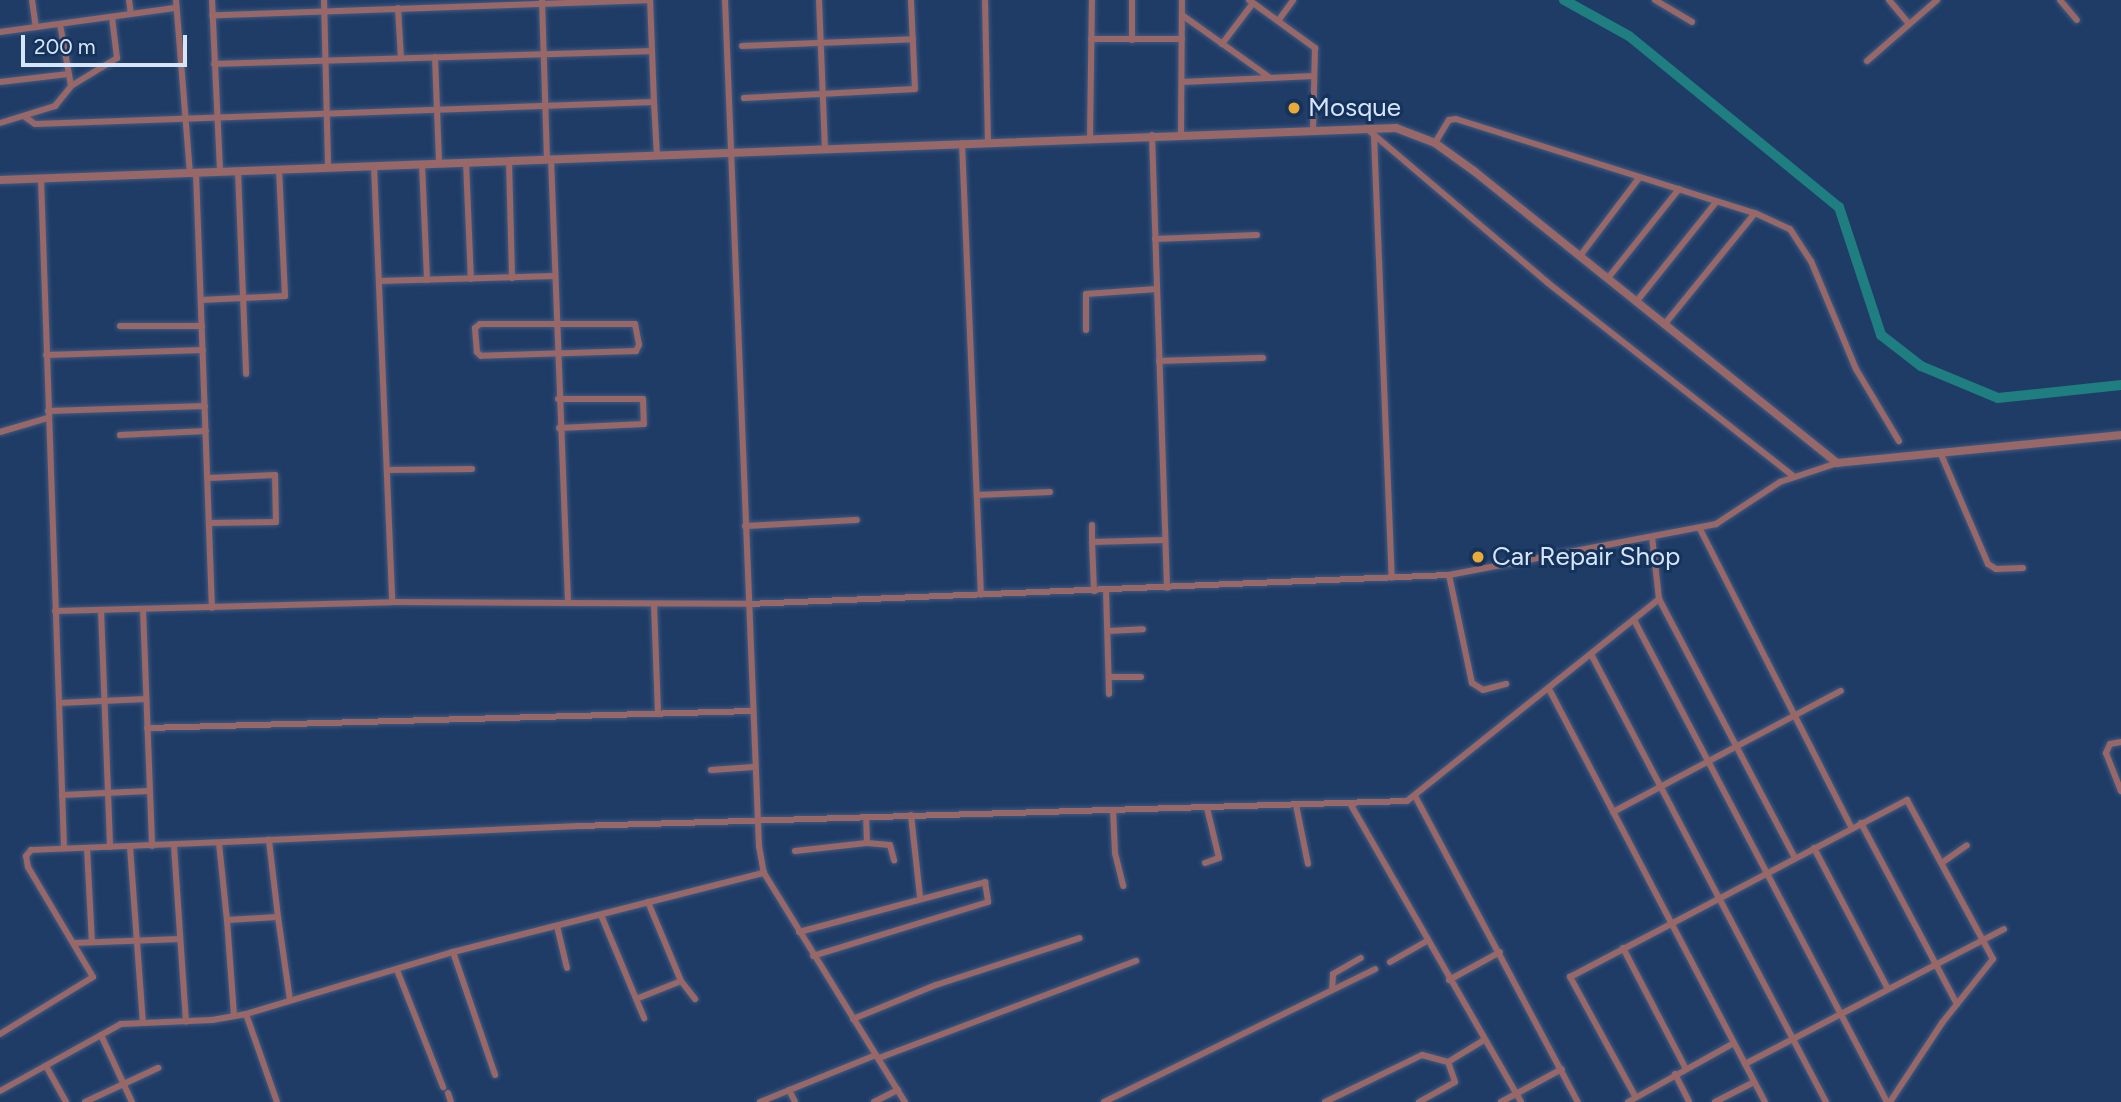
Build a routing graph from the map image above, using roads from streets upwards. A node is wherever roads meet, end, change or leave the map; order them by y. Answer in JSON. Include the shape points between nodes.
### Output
{"nodes":[{"id":1,"x":33,"y":0,"type":"edge"},
{"id":2,"x":129,"y":0,"type":"edge"},
{"id":3,"x":212,"y":0,"type":"edge"},
{"id":4,"x":324,"y":0,"type":"edge"},
{"id":5,"x":725,"y":0,"type":"edge"},
{"id":6,"x":819,"y":0,"type":"edge"},
{"id":7,"x":911,"y":0,"type":"edge"},
{"id":8,"x":985,"y":0,"type":"edge"},
{"id":9,"x":1092,"y":0,"type":"edge"},
{"id":10,"x":1132,"y":0,"type":"edge"},
{"id":11,"x":1182,"y":0,"type":"edge"},
{"id":12,"x":1293,"y":0,"type":"edge"},
{"id":13,"x":1889,"y":0,"type":"edge"},
{"id":14,"x":1937,"y":0,"type":"edge"},
{"id":15,"x":2060,"y":0,"type":"edge"},
{"id":16,"x":1660,"y":1,"type":"edge"},
{"id":17,"x":542,"y":2,"type":"edge"},
{"id":18,"x":1251,"y":2,"type":"edge"},
{"id":19,"x":433,"y":3,"type":"edge"},
{"id":20,"x":176,"y":4,"type":"edge"},
{"id":21,"x":398,"y":8,"type":"junction"},
{"id":22,"x":324,"y":10,"type":"junction"},
{"id":23,"x":131,"y":14,"type":"junction"},
{"id":24,"x":212,"y":15,"type":"junction"},
{"id":25,"x":1182,"y":15,"type":"junction"},
{"id":26,"x":112,"y":17,"type":"junction"},
{"id":27,"x":2077,"y":20,"type":"dead end"},
{"id":28,"x":1278,"y":21,"type":"junction"},
{"id":29,"x":1692,"y":22,"type":"dead end"},
{"id":30,"x":60,"y":24,"type":"junction"},
{"id":31,"x":1909,"y":24,"type":"junction"},
{"id":32,"x":36,"y":27,"type":"junction"},
{"id":33,"x":0,"y":32,"type":"edge"},
{"id":34,"x":913,"y":39,"type":"junction"},
{"id":35,"x":1091,"y":39,"type":"junction"},
{"id":36,"x":1182,"y":39,"type":"junction"},
{"id":37,"x":1132,"y":40,"type":"junction"},
{"id":38,"x":820,"y":42,"type":"junction"},
{"id":39,"x":1222,"y":44,"type":"junction"},
{"id":40,"x":742,"y":46,"type":"dead end"},
{"id":41,"x":652,"y":51,"type":"junction"},
{"id":42,"x":543,"y":55,"type":"junction"},
{"id":43,"x":435,"y":57,"type":"junction"},
{"id":44,"x":401,"y":58,"type":"junction"},
{"id":45,"x":327,"y":59,"type":"junction"},
{"id":46,"x":1867,"y":61,"type":"dead end"},
{"id":47,"x":214,"y":64,"type":"junction"},
{"id":48,"x":69,"y":74,"type":"junction"},
{"id":49,"x":1314,"y":76,"type":"junction"},
{"id":50,"x":1270,"y":78,"type":"junction"},
{"id":51,"x":0,"y":82,"type":"edge"},
{"id":52,"x":1182,"y":82,"type":"junction"},
{"id":53,"x":71,"y":86,"type":"junction"},
{"id":54,"x":823,"y":93,"type":"junction"},
{"id":55,"x":744,"y":98,"type":"dead end"},
{"id":56,"x":654,"y":102,"type":"junction"},
{"id":57,"x":545,"y":106,"type":"junction"},
{"id":58,"x":436,"y":111,"type":"junction"},
{"id":59,"x":328,"y":114,"type":"junction"},
{"id":60,"x":25,"y":117,"type":"junction"},
{"id":61,"x":217,"y":117,"type":"junction"},
{"id":62,"x":187,"y":118,"type":"junction"},
{"id":63,"x":0,"y":123,"type":"edge"},
{"id":64,"x":1365,"y":127,"type":"junction"},
{"id":65,"x":1313,"y":129,"type":"junction"},
{"id":66,"x":1181,"y":134,"type":"junction"},
{"id":67,"x":1152,"y":135,"type":"junction"},
{"id":68,"x":1374,"y":136,"type":"junction"},
{"id":69,"x":1090,"y":138,"type":"junction"},
{"id":70,"x":962,"y":142,"type":"junction"},
{"id":71,"x":988,"y":142,"type":"junction"},
{"id":72,"x":1435,"y":142,"type":"junction"},
{"id":73,"x":825,"y":148,"type":"junction"},
{"id":74,"x":731,"y":152,"type":"junction"},
{"id":75,"x":657,"y":155,"type":"junction"},
{"id":76,"x":549,"y":159,"type":"junction"},
{"id":77,"x":509,"y":161,"type":"junction"},
{"id":78,"x":466,"y":162,"type":"junction"},
{"id":79,"x":439,"y":163,"type":"junction"},
{"id":80,"x":422,"y":164,"type":"junction"},
{"id":81,"x":374,"y":166,"type":"junction"},
{"id":82,"x":328,"y":168,"type":"junction"},
{"id":83,"x":279,"y":170,"type":"junction"},
{"id":84,"x":238,"y":171,"type":"junction"},
{"id":85,"x":220,"y":172,"type":"junction"},
{"id":86,"x":193,"y":173,"type":"junction"},
{"id":87,"x":1639,"y":177,"type":"junction"},
{"id":88,"x":41,"y":179,"type":"junction"},
{"id":89,"x":0,"y":180,"type":"edge"},
{"id":90,"x":1679,"y":189,"type":"junction"},
{"id":91,"x":1717,"y":201,"type":"junction"},
{"id":92,"x":1755,"y":213,"type":"junction"},
{"id":93,"x":1257,"y":235,"type":"dead end"},
{"id":94,"x":1155,"y":239,"type":"junction"},
{"id":95,"x":1580,"y":256,"type":"junction"},
{"id":96,"x":555,"y":276,"type":"junction"},
{"id":97,"x":512,"y":278,"type":"junction"},
{"id":98,"x":1608,"y":278,"type":"junction"},
{"id":99,"x":471,"y":279,"type":"junction"},
{"id":100,"x":427,"y":280,"type":"junction"},
{"id":101,"x":379,"y":281,"type":"junction"},
{"id":102,"x":1157,"y":289,"type":"junction"},
{"id":103,"x":243,"y":298,"type":"junction"},
{"id":104,"x":201,"y":300,"type":"junction"},
{"id":105,"x":1636,"y":302,"type":"junction"},
{"id":106,"x":556,"y":325,"type":"junction"},
{"id":107,"x":1664,"y":325,"type":"junction"},
{"id":108,"x":120,"y":326,"type":"dead end"},
{"id":109,"x":202,"y":326,"type":"junction"},
{"id":110,"x":1086,"y":330,"type":"dead end"},
{"id":111,"x":203,"y":351,"type":"junction"},
{"id":112,"x":557,"y":354,"type":"junction"},
{"id":113,"x":46,"y":355,"type":"junction"},
{"id":114,"x":1263,"y":358,"type":"dead end"},
{"id":115,"x":1159,"y":361,"type":"junction"},
{"id":116,"x":246,"y":374,"type":"dead end"},
{"id":117,"x":558,"y":400,"type":"junction"},
{"id":118,"x":205,"y":407,"type":"junction"},
{"id":119,"x":48,"y":415,"type":"junction"},
{"id":120,"x":559,"y":428,"type":"junction"},
{"id":121,"x":205,"y":431,"type":"junction"},
{"id":122,"x":0,"y":432,"type":"edge"},
{"id":123,"x":120,"y":435,"type":"dead end"},
{"id":124,"x":2121,"y":435,"type":"edge"},
{"id":125,"x":1899,"y":441,"type":"dead end"},
{"id":126,"x":1940,"y":452,"type":"junction"},
{"id":127,"x":1837,"y":463,"type":"junction"},
{"id":128,"x":472,"y":469,"type":"dead end"},
{"id":129,"x":387,"y":470,"type":"junction"},
{"id":130,"x":1793,"y":476,"type":"junction"},
{"id":131,"x":208,"y":478,"type":"junction"},
{"id":132,"x":1050,"y":492,"type":"dead end"},
{"id":133,"x":976,"y":495,"type":"junction"},
{"id":134,"x":857,"y":520,"type":"dead end"},
{"id":135,"x":209,"y":523,"type":"junction"},
{"id":136,"x":1092,"y":525,"type":"dead end"},
{"id":137,"x":745,"y":526,"type":"junction"},
{"id":138,"x":1700,"y":528,"type":"junction"},
{"id":139,"x":1652,"y":537,"type":"junction"},
{"id":140,"x":1165,"y":540,"type":"junction"},
{"id":141,"x":1092,"y":542,"type":"junction"},
{"id":142,"x":2023,"y":568,"type":"dead end"},
{"id":143,"x":1450,"y":575,"type":"junction"},
{"id":144,"x":1392,"y":578,"type":"junction"},
{"id":145,"x":1167,"y":588,"type":"junction"},
{"id":146,"x":1106,"y":590,"type":"junction"},
{"id":147,"x":1094,"y":591,"type":"junction"},
{"id":148,"x":981,"y":595,"type":"junction"},
{"id":149,"x":1659,"y":599,"type":"junction"},
{"id":150,"x":392,"y":602,"type":"junction"},
{"id":151,"x":568,"y":603,"type":"junction"},
{"id":152,"x":654,"y":604,"type":"junction"},
{"id":153,"x":748,"y":604,"type":"junction"},
{"id":154,"x":212,"y":608,"type":"junction"},
{"id":155,"x":143,"y":609,"type":"junction"},
{"id":156,"x":101,"y":610,"type":"junction"},
{"id":157,"x":55,"y":611,"type":"junction"},
{"id":158,"x":1634,"y":620,"type":"junction"},
{"id":159,"x":1143,"y":629,"type":"dead end"},
{"id":160,"x":1108,"y":631,"type":"junction"},
{"id":161,"x":1591,"y":654,"type":"junction"},
{"id":162,"x":1109,"y":677,"type":"junction"},
{"id":163,"x":1141,"y":677,"type":"dead end"},
{"id":164,"x":1506,"y":684,"type":"dead end"},
{"id":165,"x":1549,"y":689,"type":"junction"},
{"id":166,"x":1840,"y":691,"type":"dead end"},
{"id":167,"x":1109,"y":694,"type":"dead end"},
{"id":168,"x":146,"y":699,"type":"junction"},
{"id":169,"x":104,"y":701,"type":"junction"},
{"id":170,"x":59,"y":703,"type":"junction"},
{"id":171,"x":752,"y":711,"type":"junction"},
{"id":172,"x":658,"y":713,"type":"junction"},
{"id":173,"x":1794,"y":716,"type":"junction"},
{"id":174,"x":147,"y":728,"type":"junction"},
{"id":175,"x":2121,"y":742,"type":"edge"},
{"id":176,"x":1737,"y":746,"type":"junction"},
{"id":177,"x":1708,"y":761,"type":"junction"},
{"id":178,"x":754,"y":767,"type":"junction"},
{"id":179,"x":711,"y":770,"type":"dead end"},
{"id":180,"x":1660,"y":787,"type":"junction"},
{"id":181,"x":149,"y":791,"type":"junction"},
{"id":182,"x":2121,"y":791,"type":"edge"},
{"id":183,"x":108,"y":794,"type":"junction"},
{"id":184,"x":62,"y":795,"type":"junction"},
{"id":185,"x":1415,"y":796,"type":"junction"},
{"id":186,"x":1351,"y":804,"type":"junction"},
{"id":187,"x":1296,"y":805,"type":"junction"},
{"id":188,"x":1207,"y":808,"type":"junction"},
{"id":189,"x":1113,"y":810,"type":"junction"},
{"id":190,"x":1612,"y":812,"type":"junction"},
{"id":191,"x":911,"y":815,"type":"junction"},
{"id":192,"x":866,"y":817,"type":"junction"},
{"id":193,"x":758,"y":820,"type":"junction"},
{"id":194,"x":1861,"y":823,"type":"junction"},
{"id":195,"x":1852,"y":828,"type":"junction"},
{"id":196,"x":269,"y":841,"type":"junction"},
{"id":197,"x":867,"y":843,"type":"junction"},
{"id":198,"x":219,"y":844,"type":"junction"},
{"id":199,"x":1967,"y":845,"type":"dead end"},
{"id":200,"x":152,"y":846,"type":"junction"},
{"id":201,"x":174,"y":846,"type":"junction"},
{"id":202,"x":64,"y":847,"type":"junction"},
{"id":203,"x":110,"y":847,"type":"junction"},
{"id":204,"x":130,"y":847,"type":"junction"},
{"id":205,"x":87,"y":848,"type":"junction"},
{"id":206,"x":1814,"y":848,"type":"junction"},
{"id":207,"x":795,"y":851,"type":"dead end"},
{"id":208,"x":1795,"y":858,"type":"junction"},
{"id":209,"x":894,"y":860,"type":"dead end"},
{"id":210,"x":1943,"y":862,"type":"junction"},
{"id":211,"x":1205,"y":863,"type":"dead end"},
{"id":212,"x":1308,"y":864,"type":"dead end"},
{"id":213,"x":764,"y":873,"type":"junction"},
{"id":214,"x":1766,"y":873,"type":"junction"},
{"id":215,"x":1123,"y":886,"type":"dead end"},
{"id":216,"x":920,"y":897,"type":"junction"},
{"id":217,"x":1719,"y":898,"type":"junction"},
{"id":218,"x":648,"y":902,"type":"junction"},
{"id":219,"x":601,"y":915,"type":"junction"},
{"id":220,"x":278,"y":917,"type":"junction"},
{"id":221,"x":227,"y":920,"type":"junction"},
{"id":222,"x":1671,"y":923,"type":"junction"},
{"id":223,"x":557,"y":926,"type":"junction"},
{"id":224,"x":2004,"y":929,"type":"dead end"},
{"id":225,"x":799,"y":932,"type":"junction"},
{"id":226,"x":1080,"y":938,"type":"dead end"},
{"id":227,"x":180,"y":939,"type":"junction"},
{"id":228,"x":1984,"y":939,"type":"junction"},
{"id":229,"x":137,"y":941,"type":"junction"},
{"id":230,"x":1427,"y":941,"type":"junction"},
{"id":231,"x":92,"y":942,"type":"junction"},
{"id":232,"x":74,"y":943,"type":"junction"},
{"id":233,"x":1623,"y":948,"type":"junction"},
{"id":234,"x":453,"y":952,"type":"junction"},
{"id":235,"x":1500,"y":952,"type":"junction"},
{"id":236,"x":813,"y":956,"type":"junction"},
{"id":237,"x":1361,"y":958,"type":"dead end"},
{"id":238,"x":1136,"y":961,"type":"dead end"},
{"id":239,"x":1390,"y":962,"type":"dead end"},
{"id":240,"x":1936,"y":964,"type":"junction"},
{"id":241,"x":567,"y":968,"type":"dead end"},
{"id":242,"x":1375,"y":969,"type":"dead end"},
{"id":243,"x":397,"y":970,"type":"junction"},
{"id":244,"x":1449,"y":980,"type":"junction"},
{"id":245,"x":681,"y":981,"type":"junction"},
{"id":246,"x":1888,"y":989,"type":"junction"},
{"id":247,"x":1332,"y":990,"type":"junction"},
{"id":248,"x":636,"y":999,"type":"junction"},
{"id":249,"x":695,"y":999,"type":"dead end"},
{"id":250,"x":290,"y":1000,"type":"junction"},
{"id":251,"x":1957,"y":1004,"type":"junction"},
{"id":252,"x":246,"y":1014,"type":"junction"},
{"id":253,"x":1840,"y":1014,"type":"junction"},
{"id":254,"x":234,"y":1016,"type":"junction"},
{"id":255,"x":644,"y":1018,"type":"dead end"},
{"id":256,"x":853,"y":1019,"type":"junction"},
{"id":257,"x":186,"y":1022,"type":"junction"},
{"id":258,"x":143,"y":1023,"type":"junction"},
{"id":259,"x":0,"y":1034,"type":"edge"},
{"id":260,"x":101,"y":1035,"type":"junction"},
{"id":261,"x":1793,"y":1039,"type":"junction"},
{"id":262,"x":1485,"y":1040,"type":"junction"},
{"id":263,"x":1734,"y":1044,"type":"junction"},
{"id":264,"x":878,"y":1056,"type":"junction"},
{"id":265,"x":1448,"y":1062,"type":"junction"},
{"id":266,"x":1745,"y":1064,"type":"junction"},
{"id":267,"x":46,"y":1066,"type":"junction"},
{"id":268,"x":158,"y":1068,"type":"dead end"},
{"id":269,"x":1562,"y":1069,"type":"junction"},
{"id":270,"x":1686,"y":1069,"type":"junction"},
{"id":271,"x":1675,"y":1074,"type":"junction"},
{"id":272,"x":495,"y":1075,"type":"dead end"},
{"id":273,"x":1754,"y":1082,"type":"junction"},
{"id":274,"x":123,"y":1083,"type":"junction"},
{"id":275,"x":789,"y":1090,"type":"junction"},
{"id":276,"x":898,"y":1090,"type":"junction"},
{"id":277,"x":0,"y":1091,"type":"edge"},
{"id":278,"x":1516,"y":1094,"type":"junction"},
{"id":279,"x":1635,"y":1096,"type":"junction"},
{"id":280,"x":66,"y":1102,"type":"edge"},
{"id":281,"x":85,"y":1102,"type":"edge"},
{"id":282,"x":132,"y":1102,"type":"edge"},
{"id":283,"x":276,"y":1102,"type":"edge"},
{"id":284,"x":451,"y":1102,"type":"edge"},
{"id":285,"x":760,"y":1102,"type":"edge"},
{"id":286,"x":795,"y":1102,"type":"edge"},
{"id":287,"x":874,"y":1102,"type":"edge"},
{"id":288,"x":905,"y":1102,"type":"edge"},
{"id":289,"x":1104,"y":1102,"type":"edge"},
{"id":290,"x":1325,"y":1102,"type":"edge"},
{"id":291,"x":1419,"y":1102,"type":"edge"},
{"id":292,"x":1501,"y":1102,"type":"edge"},
{"id":293,"x":1521,"y":1102,"type":"edge"},
{"id":294,"x":1578,"y":1102,"type":"edge"},
{"id":295,"x":1628,"y":1102,"type":"edge"},
{"id":296,"x":1689,"y":1102,"type":"edge"},
{"id":297,"x":1715,"y":1102,"type":"edge"},
{"id":298,"x":1765,"y":1102,"type":"edge"},
{"id":299,"x":1826,"y":1102,"type":"edge"},
{"id":300,"x":1888,"y":1102,"type":"edge"}],
"edges":[{"from":1,"to":32,"type":"street"},
{"from":2,"to":23,"type":"street"},
{"from":3,"to":24,"type":"street"},
{"from":4,"to":22,"type":"street"},
{"from":5,"to":74,"type":"street"},
{"from":6,"to":38,"type":"street"},
{"from":7,"to":34,"type":"street"},
{"from":8,"to":71,"type":"street"},
{"from":9,"to":35,"type":"street"},
{"from":10,"to":37,"type":"street"},
{"from":11,"to":25,"type":"street"},
{"from":12,"to":28,"type":"street"},
{"from":13,"to":31,"type":"street"},
{"from":14,"to":31,"type":"street"},
{"from":15,"to":27,"type":"street"},
{"from":16,"to":29,"type":"street"},
{"from":17,"to":19,"type":"street"},
{"from":17,"to":41,"type":"street","via":[[650,0]]},
{"from":17,"to":42,"type":"street"},
{"from":18,"to":28,"type":"street"},
{"from":18,"to":39,"type":"street"},
{"from":19,"to":21,"type":"street"},
{"from":20,"to":23,"type":"street"},
{"from":20,"to":62,"type":"street"},
{"from":21,"to":22,"type":"street"},
{"from":21,"to":44,"type":"street"},
{"from":22,"to":24,"type":"street"},
{"from":22,"to":45,"type":"street"},
{"from":23,"to":26,"type":"street"},
{"from":24,"to":47,"type":"street"},
{"from":25,"to":36,"type":"street"},
{"from":25,"to":39,"type":"street"},
{"from":26,"to":30,"type":"street"},
{"from":26,"to":53,"type":"street","via":[[117,58]]},
{"from":28,"to":49,"type":"street","via":[[1315,47]]},
{"from":30,"to":32,"type":"street"},
{"from":30,"to":48,"type":"street"},
{"from":31,"to":46,"type":"street"},
{"from":32,"to":33,"type":"street"},
{"from":34,"to":38,"type":"street"},
{"from":34,"to":54,"type":"street","via":[[915,89]]},
{"from":35,"to":37,"type":"street"},
{"from":35,"to":69,"type":"street"},
{"from":36,"to":37,"type":"street"},
{"from":36,"to":52,"type":"street"},
{"from":38,"to":40,"type":"street"},
{"from":38,"to":54,"type":"street"},
{"from":39,"to":50,"type":"street"},
{"from":41,"to":42,"type":"street"},
{"from":41,"to":56,"type":"street"},
{"from":42,"to":43,"type":"street"},
{"from":42,"to":57,"type":"street"},
{"from":43,"to":44,"type":"street"},
{"from":43,"to":58,"type":"street"},
{"from":44,"to":45,"type":"street"},
{"from":45,"to":47,"type":"street"},
{"from":45,"to":59,"type":"street"},
{"from":47,"to":61,"type":"street"},
{"from":48,"to":51,"type":"street"},
{"from":48,"to":53,"type":"street"},
{"from":49,"to":50,"type":"street"},
{"from":49,"to":65,"type":"street"},
{"from":50,"to":52,"type":"street"},
{"from":52,"to":66,"type":"street"},
{"from":53,"to":60,"type":"street","via":[[55,106]]},
{"from":54,"to":55,"type":"street"},
{"from":54,"to":73,"type":"street"},
{"from":56,"to":57,"type":"street"},
{"from":56,"to":75,"type":"street"},
{"from":57,"to":58,"type":"street"},
{"from":57,"to":76,"type":"street"},
{"from":58,"to":59,"type":"street"},
{"from":58,"to":79,"type":"street"},
{"from":59,"to":61,"type":"street"},
{"from":59,"to":82,"type":"street"},
{"from":60,"to":62,"type":"street","via":[[34,124]]},
{"from":60,"to":63,"type":"street"},
{"from":61,"to":62,"type":"street"},
{"from":61,"to":85,"type":"street"},
{"from":62,"to":86,"type":"street"},
{"from":64,"to":65,"type":"street"},
{"from":64,"to":68,"type":"street"},
{"from":64,"to":72,"type":"street","via":[[1396,128]]},
{"from":65,"to":66,"type":"street"},
{"from":66,"to":67,"type":"street"},
{"from":67,"to":69,"type":"street"},
{"from":67,"to":94,"type":"street"},
{"from":68,"to":130,"type":"street","via":[[1548,283]]},
{"from":68,"to":144,"type":"street"},
{"from":69,"to":71,"type":"street"},
{"from":70,"to":71,"type":"street"},
{"from":70,"to":73,"type":"street"},
{"from":70,"to":133,"type":"street"},
{"from":72,"to":87,"type":"street","via":[[1449,120],[1456,119]]},
{"from":72,"to":95,"type":"street"},
{"from":73,"to":74,"type":"street"},
{"from":74,"to":75,"type":"street"},
{"from":74,"to":137,"type":"street"},
{"from":75,"to":76,"type":"street"},
{"from":76,"to":77,"type":"street"},
{"from":76,"to":96,"type":"street"},
{"from":77,"to":78,"type":"street"},
{"from":77,"to":97,"type":"street"},
{"from":78,"to":79,"type":"street"},
{"from":78,"to":99,"type":"street"},
{"from":79,"to":80,"type":"street"},
{"from":80,"to":81,"type":"street"},
{"from":80,"to":100,"type":"street"},
{"from":81,"to":82,"type":"street"},
{"from":81,"to":101,"type":"street"},
{"from":82,"to":83,"type":"street"},
{"from":83,"to":84,"type":"street"},
{"from":83,"to":103,"type":"street","via":[[285,296]]},
{"from":84,"to":85,"type":"street"},
{"from":84,"to":103,"type":"street"},
{"from":85,"to":86,"type":"street"},
{"from":86,"to":88,"type":"street"},
{"from":86,"to":104,"type":"street"},
{"from":87,"to":90,"type":"street"},
{"from":87,"to":95,"type":"street"},
{"from":88,"to":89,"type":"street"},
{"from":88,"to":113,"type":"street"},
{"from":90,"to":91,"type":"street"},
{"from":90,"to":98,"type":"street"},
{"from":91,"to":92,"type":"street"},
{"from":91,"to":105,"type":"street"},
{"from":92,"to":107,"type":"street"},
{"from":92,"to":125,"type":"street","via":[[1790,229],[1803,244],[1856,369]]},
{"from":93,"to":94,"type":"street"},
{"from":94,"to":102,"type":"street"},
{"from":95,"to":98,"type":"street"},
{"from":96,"to":97,"type":"street"},
{"from":96,"to":106,"type":"street"},
{"from":97,"to":99,"type":"street"},
{"from":98,"to":105,"type":"street"},
{"from":99,"to":100,"type":"street"},
{"from":100,"to":101,"type":"street"},
{"from":101,"to":129,"type":"street"},
{"from":102,"to":110,"type":"street","via":[[1086,293]]},
{"from":102,"to":115,"type":"street"},
{"from":103,"to":104,"type":"street"},
{"from":103,"to":116,"type":"street"},
{"from":104,"to":109,"type":"street"},
{"from":105,"to":107,"type":"street"},
{"from":106,"to":112,"type":"street"},
{"from":106,"to":112,"type":"street","via":[[635,324],[640,336],[636,351]]},
{"from":106,"to":112,"type":"street","via":[[480,324],[475,328],[481,356]]},
{"from":107,"to":127,"type":"street"},
{"from":108,"to":109,"type":"street"},
{"from":109,"to":111,"type":"street"},
{"from":111,"to":113,"type":"street"},
{"from":111,"to":118,"type":"street"},
{"from":112,"to":117,"type":"street"},
{"from":113,"to":119,"type":"street"},
{"from":114,"to":115,"type":"street"},
{"from":115,"to":140,"type":"street"},
{"from":117,"to":120,"type":"street"},
{"from":117,"to":120,"type":"street","via":[[643,399],[644,424]]},
{"from":118,"to":119,"type":"street"},
{"from":118,"to":121,"type":"street"},
{"from":119,"to":122,"type":"street"},
{"from":119,"to":157,"type":"street"},
{"from":120,"to":151,"type":"street"},
{"from":121,"to":123,"type":"street"},
{"from":121,"to":131,"type":"street"},
{"from":124,"to":126,"type":"street"},
{"from":126,"to":127,"type":"street"},
{"from":126,"to":142,"type":"street","via":[[1988,564],[1996,569]]},
{"from":127,"to":130,"type":"street"},
{"from":128,"to":129,"type":"street"},
{"from":129,"to":150,"type":"street"},
{"from":130,"to":138,"type":"street","via":[[1724,521]]},
{"from":131,"to":135,"type":"street"},
{"from":131,"to":135,"type":"street","via":[[275,475],[276,522]]},
{"from":132,"to":133,"type":"street"},
{"from":133,"to":148,"type":"street"},
{"from":134,"to":137,"type":"street"},
{"from":135,"to":154,"type":"street"},
{"from":136,"to":141,"type":"street"},
{"from":137,"to":153,"type":"street"},
{"from":138,"to":139,"type":"street"},
{"from":138,"to":173,"type":"street"},
{"from":139,"to":143,"type":"street"},
{"from":139,"to":149,"type":"street"},
{"from":140,"to":141,"type":"street"},
{"from":140,"to":145,"type":"street"},
{"from":141,"to":147,"type":"street"},
{"from":143,"to":144,"type":"street"},
{"from":143,"to":164,"type":"street","via":[[1472,683],[1483,690]]},
{"from":144,"to":145,"type":"street"},
{"from":145,"to":146,"type":"street"},
{"from":146,"to":147,"type":"street"},
{"from":146,"to":160,"type":"street"},
{"from":147,"to":148,"type":"street"},
{"from":148,"to":153,"type":"street"},
{"from":149,"to":158,"type":"street"},
{"from":149,"to":176,"type":"street"},
{"from":150,"to":151,"type":"street"},
{"from":150,"to":154,"type":"street"},
{"from":151,"to":152,"type":"street"},
{"from":152,"to":153,"type":"street"},
{"from":152,"to":172,"type":"street"},
{"from":153,"to":171,"type":"street"},
{"from":154,"to":155,"type":"street"},
{"from":155,"to":156,"type":"street"},
{"from":155,"to":168,"type":"street"},
{"from":156,"to":157,"type":"street"},
{"from":156,"to":169,"type":"street"},
{"from":157,"to":170,"type":"street"},
{"from":158,"to":161,"type":"street"},
{"from":158,"to":177,"type":"street"},
{"from":159,"to":160,"type":"street"},
{"from":160,"to":162,"type":"street"},
{"from":161,"to":165,"type":"street"},
{"from":161,"to":180,"type":"street"},
{"from":162,"to":163,"type":"street"},
{"from":162,"to":167,"type":"street"},
{"from":165,"to":185,"type":"street"},
{"from":165,"to":190,"type":"street"},
{"from":166,"to":173,"type":"street"},
{"from":168,"to":169,"type":"street"},
{"from":168,"to":174,"type":"street"},
{"from":169,"to":170,"type":"street"},
{"from":169,"to":183,"type":"street"},
{"from":170,"to":184,"type":"street"},
{"from":171,"to":172,"type":"street"},
{"from":171,"to":178,"type":"street"},
{"from":172,"to":174,"type":"street"},
{"from":173,"to":176,"type":"street"},
{"from":173,"to":195,"type":"street"},
{"from":174,"to":181,"type":"street"},
{"from":175,"to":182,"type":"street","via":[[2110,744],[2106,752]]},
{"from":176,"to":177,"type":"street"},
{"from":176,"to":208,"type":"street"},
{"from":177,"to":180,"type":"street"},
{"from":177,"to":214,"type":"street"},
{"from":178,"to":179,"type":"street"},
{"from":178,"to":193,"type":"street"},
{"from":180,"to":190,"type":"street"},
{"from":180,"to":217,"type":"street"},
{"from":181,"to":183,"type":"street"},
{"from":181,"to":200,"type":"street"},
{"from":183,"to":184,"type":"street"},
{"from":183,"to":203,"type":"street"},
{"from":184,"to":202,"type":"street"},
{"from":185,"to":186,"type":"street","via":[[1407,801]]},
{"from":185,"to":235,"type":"street"},
{"from":186,"to":187,"type":"street"},
{"from":186,"to":230,"type":"street"},
{"from":187,"to":188,"type":"street"},
{"from":187,"to":212,"type":"street"},
{"from":188,"to":189,"type":"street"},
{"from":188,"to":211,"type":"street","via":[[1219,858]]},
{"from":189,"to":191,"type":"street"},
{"from":189,"to":215,"type":"street","via":[[1115,853]]},
{"from":190,"to":222,"type":"street"},
{"from":191,"to":192,"type":"street"},
{"from":191,"to":216,"type":"street"},
{"from":192,"to":193,"type":"street"},
{"from":192,"to":197,"type":"street"},
{"from":193,"to":196,"type":"street"},
{"from":193,"to":213,"type":"street"},
{"from":194,"to":195,"type":"street"},
{"from":194,"to":210,"type":"street","via":[[1910,801]]},
{"from":194,"to":240,"type":"street"},
{"from":195,"to":206,"type":"street"},
{"from":196,"to":198,"type":"street"},
{"from":196,"to":220,"type":"street"},
{"from":197,"to":207,"type":"street"},
{"from":197,"to":209,"type":"street","via":[[890,845]]},
{"from":198,"to":201,"type":"street"},
{"from":198,"to":221,"type":"street"},
{"from":199,"to":210,"type":"street"},
{"from":200,"to":201,"type":"street"},
{"from":200,"to":204,"type":"street"},
{"from":201,"to":227,"type":"street"},
{"from":202,"to":205,"type":"street"},
{"from":202,"to":232,"type":"street","via":[[32,850],[26,856],[33,878]]},
{"from":203,"to":204,"type":"street"},
{"from":203,"to":205,"type":"street"},
{"from":204,"to":229,"type":"street"},
{"from":205,"to":231,"type":"street"},
{"from":206,"to":208,"type":"street"},
{"from":206,"to":246,"type":"street"},
{"from":208,"to":214,"type":"street"},
{"from":210,"to":228,"type":"street"},
{"from":213,"to":218,"type":"street"},
{"from":213,"to":225,"type":"street"},
{"from":214,"to":217,"type":"street"},
{"from":214,"to":253,"type":"street"},
{"from":216,"to":225,"type":"street"},
{"from":216,"to":236,"type":"street","via":[[982,880],[989,900]]},
{"from":217,"to":222,"type":"street"},
{"from":217,"to":261,"type":"street"},
{"from":218,"to":219,"type":"street"},
{"from":218,"to":245,"type":"street"},
{"from":219,"to":223,"type":"street"},
{"from":219,"to":248,"type":"street"},
{"from":220,"to":221,"type":"street"},
{"from":220,"to":250,"type":"street"},
{"from":221,"to":254,"type":"street"},
{"from":222,"to":233,"type":"street"},
{"from":222,"to":263,"type":"street"},
{"from":223,"to":234,"type":"street"},
{"from":223,"to":241,"type":"street"},
{"from":224,"to":228,"type":"street"},
{"from":225,"to":236,"type":"street"},
{"from":226,"to":256,"type":"street","via":[[936,985]]},
{"from":227,"to":229,"type":"street"},
{"from":227,"to":257,"type":"street"},
{"from":228,"to":240,"type":"street"},
{"from":228,"to":251,"type":"street","via":[[1993,960]]},
{"from":229,"to":231,"type":"street"},
{"from":229,"to":258,"type":"street"},
{"from":230,"to":239,"type":"street"},
{"from":230,"to":244,"type":"street"},
{"from":231,"to":232,"type":"street"},
{"from":232,"to":259,"type":"street","via":[[93,973],[91,980]]},
{"from":233,"to":270,"type":"street"},
{"from":233,"to":279,"type":"street","via":[[1568,980]]},
{"from":234,"to":243,"type":"street"},
{"from":234,"to":272,"type":"street"},
{"from":235,"to":244,"type":"street"},
{"from":235,"to":269,"type":"street"},
{"from":236,"to":256,"type":"street"},
{"from":237,"to":247,"type":"street","via":[[1333,974]]},
{"from":238,"to":264,"type":"street"},
{"from":240,"to":246,"type":"street"},
{"from":240,"to":251,"type":"street"},
{"from":242,"to":247,"type":"street"},
{"from":243,"to":250,"type":"street"},
{"from":243,"to":284,"type":"street"},
{"from":244,"to":262,"type":"street"},
{"from":245,"to":248,"type":"street"},
{"from":245,"to":249,"type":"street"},
{"from":246,"to":253,"type":"street"},
{"from":247,"to":289,"type":"street"},
{"from":248,"to":255,"type":"street"},
{"from":250,"to":252,"type":"street"},
{"from":251,"to":300,"type":"street"},
{"from":252,"to":254,"type":"street"},
{"from":252,"to":283,"type":"street"},
{"from":253,"to":261,"type":"street"},
{"from":253,"to":300,"type":"street"},
{"from":254,"to":257,"type":"street"},
{"from":256,"to":264,"type":"street"},
{"from":257,"to":258,"type":"street"},
{"from":258,"to":260,"type":"street","via":[[121,1024]]},
{"from":260,"to":267,"type":"street"},
{"from":260,"to":274,"type":"street"},
{"from":261,"to":266,"type":"street"},
{"from":261,"to":299,"type":"street"},
{"from":262,"to":265,"type":"street"},
{"from":262,"to":278,"type":"street"},
{"from":263,"to":266,"type":"street"},
{"from":263,"to":270,"type":"street"},
{"from":264,"to":275,"type":"street"},
{"from":264,"to":276,"type":"street"},
{"from":265,"to":290,"type":"street","via":[[1422,1055]]},
{"from":265,"to":291,"type":"street","via":[[1455,1082]]},
{"from":266,"to":273,"type":"street"},
{"from":267,"to":277,"type":"street"},
{"from":267,"to":280,"type":"street"},
{"from":268,"to":274,"type":"street"},
{"from":269,"to":278,"type":"street"},
{"from":269,"to":294,"type":"street"},
{"from":270,"to":271,"type":"street"},
{"from":271,"to":279,"type":"street"},
{"from":271,"to":296,"type":"street"},
{"from":273,"to":297,"type":"street"},
{"from":273,"to":298,"type":"street"},
{"from":274,"to":281,"type":"street"},
{"from":274,"to":282,"type":"street"},
{"from":275,"to":285,"type":"street"},
{"from":275,"to":286,"type":"street"},
{"from":276,"to":287,"type":"street"},
{"from":276,"to":288,"type":"street"},
{"from":278,"to":292,"type":"street"},
{"from":278,"to":293,"type":"street"},
{"from":279,"to":295,"type":"street"}]}
